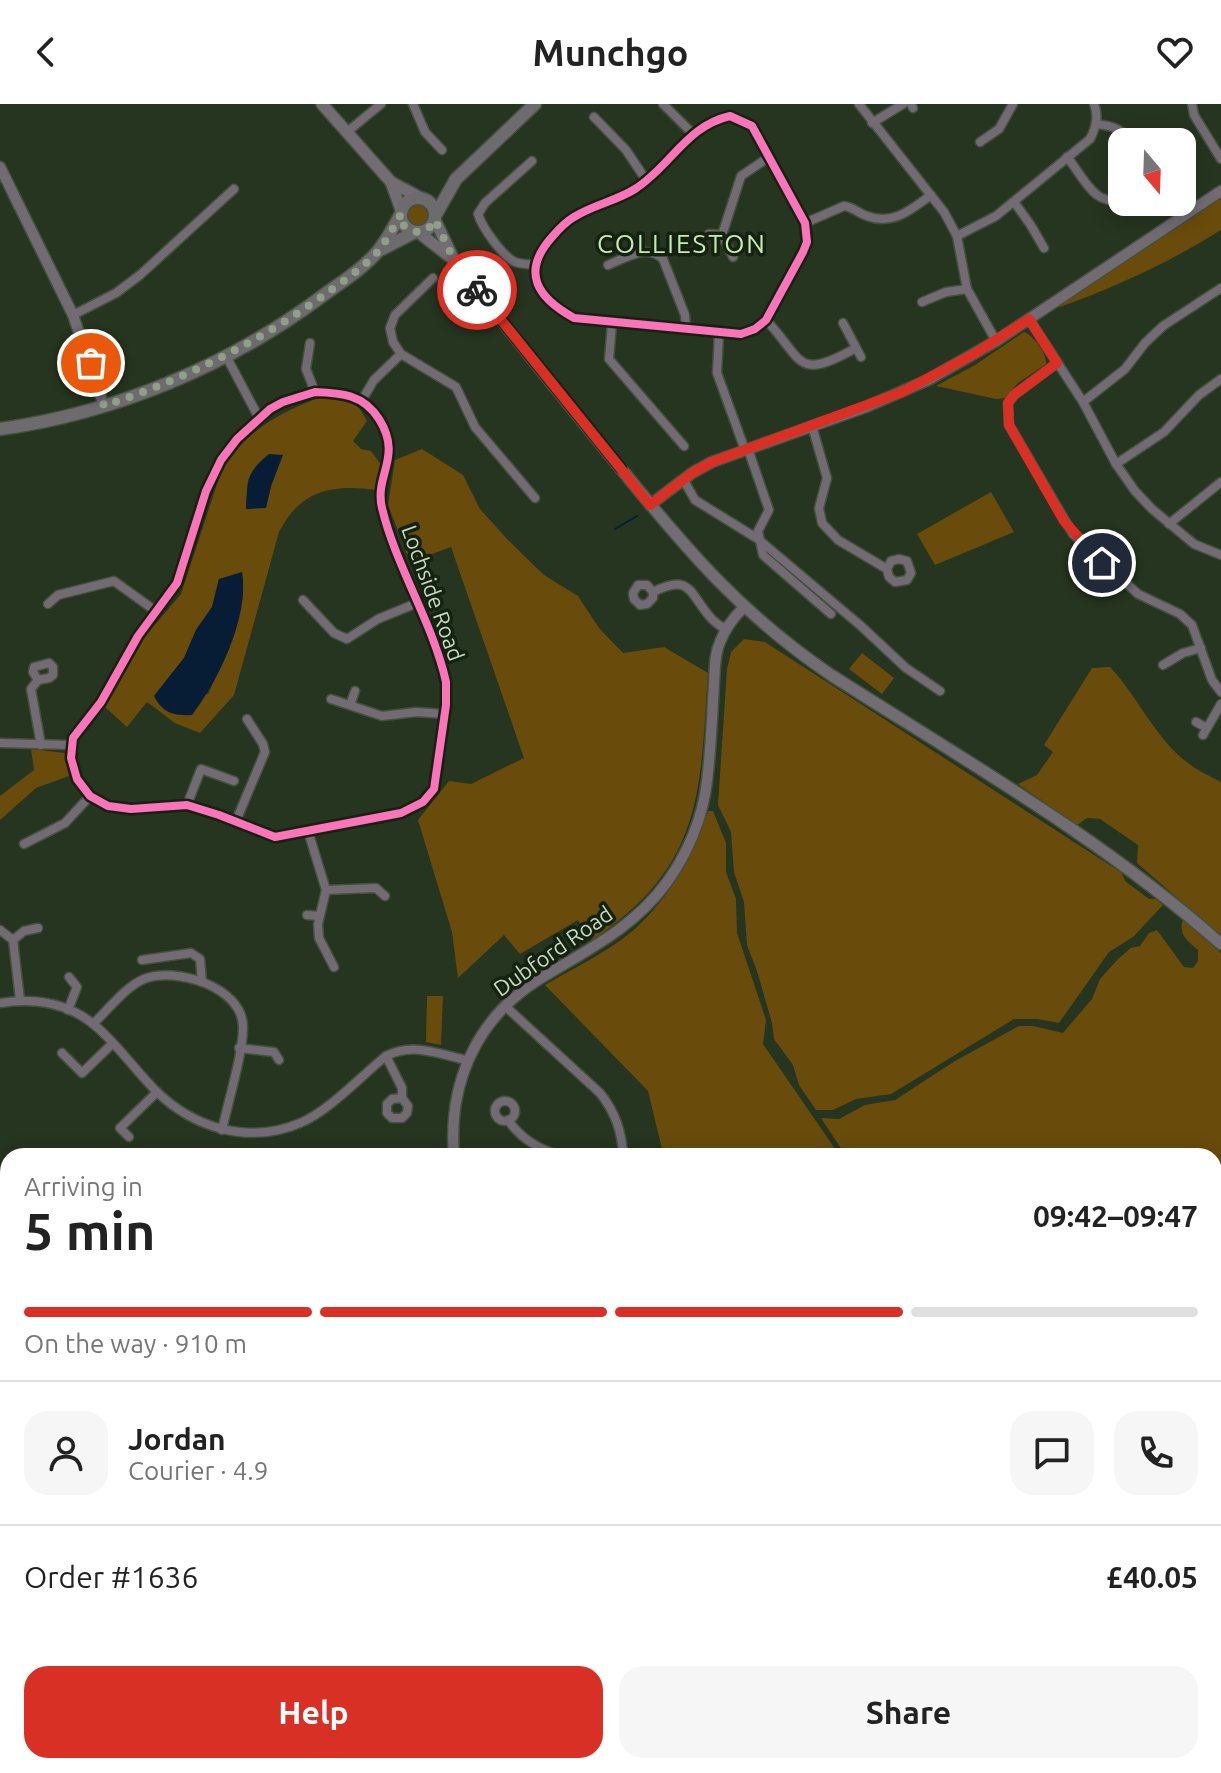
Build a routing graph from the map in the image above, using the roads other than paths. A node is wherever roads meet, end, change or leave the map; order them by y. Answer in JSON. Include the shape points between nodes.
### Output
{"nodes":[{"id":1,"x":322,"y":104,"type":"edge"},
{"id":2,"x":381,"y":104,"type":"edge"},
{"id":3,"x":413,"y":104,"type":"edge"},
{"id":4,"x":535,"y":104,"type":"edge"},
{"id":5,"x":663,"y":104,"type":"edge"},
{"id":6,"x":859,"y":104,"type":"edge"},
{"id":7,"x":903,"y":104,"type":"edge"},
{"id":8,"x":1013,"y":104,"type":"edge"},
{"id":9,"x":1094,"y":104,"type":"edge"},
{"id":10,"x":1192,"y":104,"type":"edge"},
{"id":11,"x":594,"y":117,"type":"dead end"},
{"id":12,"x":872,"y":123,"type":"junction"},
{"id":13,"x":1096,"y":124,"type":"junction"},
{"id":14,"x":1118,"y":128,"type":"edge"},
{"id":15,"x":347,"y":132,"type":"junction"},
{"id":16,"x":693,"y":134,"type":"junction"},
{"id":17,"x":980,"y":142,"type":"dead end"},
{"id":18,"x":442,"y":150,"type":"dead end"},
{"id":19,"x":769,"y":157,"type":"junction"},
{"id":20,"x":1067,"y":157,"type":"junction"},
{"id":21,"x":1221,"y":159,"type":"edge"},
{"id":22,"x":532,"y":161,"type":"dead end"},
{"id":23,"x":0,"y":167,"type":"edge"},
{"id":24,"x":456,"y":179,"type":"junction"},
{"id":25,"x":646,"y":180,"type":"junction"},
{"id":26,"x":391,"y":182,"type":"junction"},
{"id":27,"x":234,"y":189,"type":"dead end"},
{"id":28,"x":1221,"y":191,"type":"edge"},
{"id":29,"x":931,"y":195,"type":"junction"},
{"id":30,"x":422,"y":198,"type":"junction"},
{"id":31,"x":1108,"y":200,"type":"edge"},
{"id":32,"x":1014,"y":202,"type":"junction"},
{"id":33,"x":401,"y":212,"type":"junction"},
{"id":34,"x":435,"y":218,"type":"junction"},
{"id":35,"x":805,"y":223,"type":"junction"},
{"id":36,"x":417,"y":232,"type":"junction"},
{"id":37,"x":709,"y":234,"type":"dead end"},
{"id":38,"x":722,"y":235,"type":"junction"},
{"id":39,"x":957,"y":236,"type":"junction"},
{"id":40,"x":1044,"y":248,"type":"dead end"},
{"id":41,"x":378,"y":251,"type":"junction"},
{"id":42,"x":733,"y":257,"type":"dead end"},
{"id":43,"x":454,"y":260,"type":"junction"},
{"id":44,"x":535,"y":265,"type":"junction"},
{"id":45,"x":608,"y":265,"type":"dead end"},
{"id":46,"x":433,"y":278,"type":"dead end"},
{"id":47,"x":1221,"y":288,"type":"edge"},
{"id":48,"x":967,"y":289,"type":"junction"},
{"id":49,"x":922,"y":302,"type":"dead end"},
{"id":50,"x":73,"y":315,"type":"junction"},
{"id":51,"x":1029,"y":319,"type":"junction"},
{"id":52,"x":766,"y":320,"type":"junction"},
{"id":53,"x":612,"y":323,"type":"junction"},
{"id":54,"x":843,"y":323,"type":"dead end"},
{"id":55,"x":686,"y":329,"type":"junction"},
{"id":56,"x":719,"y":332,"type":"junction"},
{"id":57,"x":996,"y":341,"type":"junction"},
{"id":58,"x":310,"y":343,"type":"dead end"},
{"id":59,"x":856,"y":348,"type":"junction"},
{"id":60,"x":401,"y":354,"type":"junction"},
{"id":61,"x":226,"y":356,"type":"junction"},
{"id":62,"x":861,"y":357,"type":"dead end"},
{"id":63,"x":1057,"y":363,"type":"junction"},
{"id":64,"x":1221,"y":379,"type":"edge"},
{"id":65,"x":315,"y":392,"type":"junction"},
{"id":66,"x":362,"y":400,"type":"junction"},
{"id":67,"x":1083,"y":402,"type":"junction"},
{"id":68,"x":104,"y":406,"type":"junction"},
{"id":69,"x":259,"y":418,"type":"junction"},
{"id":70,"x":812,"y":426,"type":"junction"},
{"id":71,"x":0,"y":429,"type":"edge"},
{"id":72,"x":684,"y":446,"type":"dead end"},
{"id":73,"x":746,"y":449,"type":"junction"},
{"id":74,"x":1116,"y":464,"type":"junction"},
{"id":75,"x":683,"y":479,"type":"junction"},
{"id":76,"x":1221,"y":482,"type":"edge"},
{"id":77,"x":535,"y":498,"type":"dead end"},
{"id":78,"x":650,"y":505,"type":"junction"},
{"id":79,"x":1169,"y":524,"type":"junction"},
{"id":80,"x":758,"y":539,"type":"junction"},
{"id":81,"x":1221,"y":555,"type":"edge"},
{"id":82,"x":887,"y":569,"type":"dead end"},
{"id":83,"x":653,"y":592,"type":"dead end"},
{"id":84,"x":303,"y":600,"type":"dead end"},
{"id":85,"x":417,"y":603,"type":"junction"},
{"id":86,"x":48,"y":604,"type":"dead end"},
{"id":87,"x":744,"y":607,"type":"junction"},
{"id":88,"x":157,"y":612,"type":"junction"},
{"id":89,"x":831,"y":614,"type":"dead end"},
{"id":90,"x":726,"y":630,"type":"junction"},
{"id":91,"x":1201,"y":648,"type":"junction"},
{"id":92,"x":1162,"y":652,"type":"dead end"},
{"id":93,"x":38,"y":680,"type":"dead end"},
{"id":94,"x":355,"y":691,"type":"dead end"},
{"id":95,"x":940,"y":691,"type":"dead end"},
{"id":96,"x":1221,"y":692,"type":"edge"},
{"id":97,"x":331,"y":699,"type":"dead end"},
{"id":98,"x":1221,"y":704,"type":"edge"},
{"id":99,"x":350,"y":705,"type":"junction"},
{"id":100,"x":444,"y":714,"type":"junction"},
{"id":101,"x":247,"y":719,"type":"dead end"},
{"id":102,"x":1196,"y":722,"type":"dead end"},
{"id":103,"x":267,"y":729,"type":"dead end"},
{"id":104,"x":258,"y":736,"type":"junction"},
{"id":105,"x":0,"y":743,"type":"edge"},
{"id":106,"x":41,"y":745,"type":"junction"},
{"id":107,"x":70,"y":745,"type":"junction"},
{"id":108,"x":234,"y":781,"type":"dead end"},
{"id":109,"x":90,"y":796,"type":"junction"},
{"id":110,"x":187,"y":805,"type":"junction"},
{"id":111,"x":236,"y":821,"type":"junction"},
{"id":112,"x":308,"y":831,"type":"junction"},
{"id":113,"x":24,"y":844,"type":"dead end"},
{"id":114,"x":386,"y":883,"type":"dead end"},
{"id":115,"x":326,"y":890,"type":"junction"},
{"id":116,"x":307,"y":915,"type":"dead end"},
{"id":117,"x":319,"y":916,"type":"junction"},
{"id":118,"x":38,"y":928,"type":"dead end"},
{"id":119,"x":0,"y":930,"type":"edge"},
{"id":120,"x":13,"y":940,"type":"junction"},
{"id":121,"x":1221,"y":944,"type":"edge"},
{"id":122,"x":142,"y":960,"type":"dead end"},
{"id":123,"x":334,"y":967,"type":"dead end"},
{"id":124,"x":69,"y":977,"type":"dead end"},
{"id":125,"x":202,"y":982,"type":"junction"},
{"id":126,"x":20,"y":1000,"type":"junction"},
{"id":127,"x":0,"y":1003,"type":"edge"},
{"id":128,"x":505,"y":1006,"type":"junction"},
{"id":129,"x":68,"y":1010,"type":"junction"},
{"id":130,"x":93,"y":1024,"type":"junction"},
{"id":131,"x":112,"y":1044,"type":"junction"},
{"id":132,"x":239,"y":1048,"type":"junction"},
{"id":133,"x":62,"y":1053,"type":"dead end"},
{"id":134,"x":386,"y":1056,"type":"junction"},
{"id":135,"x":279,"y":1060,"type":"dead end"},
{"id":136,"x":466,"y":1060,"type":"junction"},
{"id":137,"x":157,"y":1092,"type":"junction"},
{"id":138,"x":402,"y":1098,"type":"dead end"},
{"id":139,"x":508,"y":1120,"type":"dead end"},
{"id":140,"x":222,"y":1130,"type":"junction"},
{"id":141,"x":129,"y":1137,"type":"dead end"},
{"id":142,"x":454,"y":1148,"type":"edge"},
{"id":143,"x":542,"y":1148,"type":"edge"},
{"id":144,"x":622,"y":1148,"type":"edge"}],
"edges":[{"from":1,"to":15,"type":"main road"},
{"from":2,"to":15,"type":"street"},
{"from":3,"to":18,"type":"street","via":[[425,132]]},
{"from":4,"to":24,"type":"main road"},
{"from":5,"to":16,"type":"street"},
{"from":6,"to":12,"type":"street"},
{"from":7,"to":12,"type":"street"},
{"from":8,"to":17,"type":"street","via":[[999,129]]},
{"from":9,"to":13,"type":"street"},
{"from":10,"to":21,"type":"street"},
{"from":11,"to":25,"type":"street"},
{"from":12,"to":29,"type":"street"},
{"from":13,"to":14,"type":"street"},
{"from":13,"to":20,"type":"street","via":[[1090,139]]},
{"from":15,"to":26,"type":"main road"},
{"from":16,"to":19,"type":"street","via":[[711,120],[730,116],[752,126]]},
{"from":16,"to":25,"type":"street"},
{"from":19,"to":35,"type":"street"},
{"from":19,"to":38,"type":"street","via":[[741,176]]},
{"from":20,"to":31,"type":"street","via":[[1092,191]]},
{"from":20,"to":32,"type":"street"},
{"from":22,"to":44,"type":"street","via":[[478,214],[481,226],[508,257]]},
{"from":23,"to":50,"type":"street"},
{"from":24,"to":30,"type":"main road"},
{"from":24,"to":34,"type":"main road"},
{"from":25,"to":44,"type":"street","via":[[564,223],[541,249]]},
{"from":26,"to":30,"type":"main road"},
{"from":26,"to":33,"type":"main road"},
{"from":27,"to":50,"type":"street","via":[[140,275]]},
{"from":28,"to":51,"type":"street"},
{"from":29,"to":35,"type":"street","via":[[890,219],[867,217],[844,206]]},
{"from":29,"to":39,"type":"street"},
{"from":30,"to":33,"type":"main road","via":[[409,200]]},
{"from":30,"to":34,"type":"main road","via":[[432,205]]},
{"from":32,"to":39,"type":"street"},
{"from":32,"to":40,"type":"street"},
{"from":33,"to":36,"type":"main road","via":[[404,226]]},
{"from":33,"to":41,"type":"main road"},
{"from":34,"to":36,"type":"main road","via":[[428,229]]},
{"from":34,"to":43,"type":"main road"},
{"from":35,"to":52,"type":"street","via":[[803,252]]},
{"from":36,"to":41,"type":"main road"},
{"from":36,"to":43,"type":"main road"},
{"from":37,"to":38,"type":"street"},
{"from":38,"to":42,"type":"street"},
{"from":39,"to":48,"type":"street"},
{"from":41,"to":61,"type":"main road","via":[[307,308]]},
{"from":43,"to":78,"type":"main road"},
{"from":44,"to":53,"type":"street","via":[[536,280],[552,305],[574,318]]},
{"from":45,"to":55,"type":"street","via":[[644,251],[657,253],[685,315]]},
{"from":46,"to":60,"type":"street","via":[[395,315],[390,328]]},
{"from":47,"to":67,"type":"street","via":[[1163,326],[1125,369]]},
{"from":48,"to":49,"type":"street"},
{"from":48,"to":57,"type":"street"},
{"from":50,"to":68,"type":"street"},
{"from":51,"to":57,"type":"street"},
{"from":51,"to":63,"type":"street"},
{"from":52,"to":56,"type":"street","via":[[748,333]]},
{"from":52,"to":59,"type":"street","via":[[795,358],[811,365],[833,361]]},
{"from":53,"to":55,"type":"street"},
{"from":53,"to":72,"type":"street","via":[[609,359]]},
{"from":54,"to":59,"type":"street"},
{"from":55,"to":56,"type":"street"},
{"from":56,"to":73,"type":"street","via":[[717,373]]},
{"from":57,"to":70,"type":"street","via":[[915,386]]},
{"from":58,"to":65,"type":"street","via":[[306,369]]},
{"from":59,"to":62,"type":"street"},
{"from":60,"to":66,"type":"street"},
{"from":60,"to":77,"type":"street","via":[[456,387],[475,427]]},
{"from":61,"to":68,"type":"main road"},
{"from":61,"to":69,"type":"street"},
{"from":63,"to":67,"type":"street"},
{"from":63,"to":91,"type":"street","via":[[1014,395],[1008,403],[1009,425],[1073,534],[1138,594],[1180,614],[1192,625]]},
{"from":64,"to":74,"type":"street","via":[[1164,432]]},
{"from":65,"to":66,"type":"street"},
{"from":65,"to":69,"type":"street","via":[[283,402]]},
{"from":66,"to":85,"type":"street","name":"Lochside Road","via":[[389,440],[381,505]]},
{"from":67,"to":74,"type":"street"},
{"from":68,"to":71,"type":"main road"},
{"from":69,"to":88,"type":"street","via":[[214,474],[177,583]]},
{"from":70,"to":73,"type":"street"},
{"from":70,"to":82,"type":"street","via":[[827,478],[819,508],[822,523],[838,540]]},
{"from":73,"to":75,"type":"street"},
{"from":73,"to":80,"type":"street","via":[[769,510]]},
{"from":74,"to":79,"type":"street"},
{"from":75,"to":78,"type":"street"},
{"from":75,"to":80,"type":"street","via":[[695,500]]},
{"from":76,"to":79,"type":"street"},
{"from":78,"to":87,"type":"main road"},
{"from":79,"to":81,"type":"street","via":[[1194,544]]},
{"from":80,"to":89,"type":"street","via":[[764,557]]},
{"from":80,"to":95,"type":"street","via":[[906,668]]},
{"from":83,"to":90,"type":"street","via":[[685,585]]},
{"from":84,"to":85,"type":"street","via":[[310,614],[347,639]]},
{"from":85,"to":100,"type":"street","name":"Lochside Road","via":[[444,673]]},
{"from":86,"to":88,"type":"street","via":[[56,591],[114,581]]},
{"from":87,"to":90,"type":"street","name":"Dubford Road"},
{"from":87,"to":121,"type":"main road","via":[[804,656],[1129,869]]},
{"from":88,"to":107,"type":"street"},
{"from":90,"to":128,"type":"street","name":"Dubford Road","via":[[716,656],[704,801],[675,870],[628,924]]},
{"from":91,"to":92,"type":"street","via":[[1166,663]]},
{"from":91,"to":96,"type":"street"},
{"from":93,"to":106,"type":"street","via":[[31,689]]},
{"from":94,"to":99,"type":"street"},
{"from":97,"to":99,"type":"street"},
{"from":98,"to":102,"type":"street","via":[[1205,732]]},
{"from":99,"to":100,"type":"street","via":[[389,717]]},
{"from":100,"to":112,"type":"street","name":"Lochside Road","via":[[436,781],[423,802],[401,813]]},
{"from":101,"to":104,"type":"street"},
{"from":103,"to":104,"type":"street"},
{"from":104,"to":111,"type":"street","via":[[265,748],[263,762]]},
{"from":105,"to":106,"type":"street"},
{"from":106,"to":107,"type":"street"},
{"from":107,"to":109,"type":"street","via":[[74,772]]},
{"from":108,"to":110,"type":"street","via":[[201,769]]},
{"from":109,"to":110,"type":"street","name":"Lochside Road","via":[[118,808]]},
{"from":109,"to":113,"type":"street","via":[[65,823]]},
{"from":110,"to":111,"type":"street","name":"Lochside Road"},
{"from":111,"to":112,"type":"street","name":"Lochside Road","via":[[268,836]]},
{"from":112,"to":115,"type":"street"},
{"from":114,"to":115,"type":"street","via":[[383,894],[366,887]]},
{"from":115,"to":117,"type":"street"},
{"from":116,"to":117,"type":"street"},
{"from":117,"to":123,"type":"street","via":[[319,938]]},
{"from":118,"to":120,"type":"street"},
{"from":119,"to":120,"type":"street"},
{"from":120,"to":126,"type":"street"},
{"from":122,"to":125,"type":"street","via":[[191,953],[200,959]]},
{"from":124,"to":129,"type":"street","via":[[77,987]]},
{"from":125,"to":130,"type":"street","via":[[167,975],[142,979]]},
{"from":125,"to":132,"type":"street","via":[[237,1009],[243,1027]]},
{"from":126,"to":127,"type":"street"},
{"from":126,"to":129,"type":"street"},
{"from":128,"to":136,"type":"street","name":"Dubford Road"},
{"from":128,"to":144,"type":"street","via":[[600,1093],[620,1132]]},
{"from":129,"to":130,"type":"street"},
{"from":130,"to":131,"type":"street"},
{"from":131,"to":133,"type":"street","via":[[82,1073]]},
{"from":131,"to":137,"type":"street"},
{"from":132,"to":135,"type":"street","via":[[274,1052]]},
{"from":132,"to":140,"type":"street"},
{"from":134,"to":136,"type":"street","via":[[399,1049],[421,1049]]},
{"from":134,"to":138,"type":"street"},
{"from":134,"to":140,"type":"street","via":[[302,1123],[257,1133]]},
{"from":136,"to":142,"type":"street","name":"Dubford Road","via":[[453,1120]]},
{"from":137,"to":140,"type":"street","via":[[176,1108]]},
{"from":137,"to":141,"type":"street","via":[[120,1128]]},
{"from":139,"to":143,"type":"street","via":[[516,1132]]}]}
